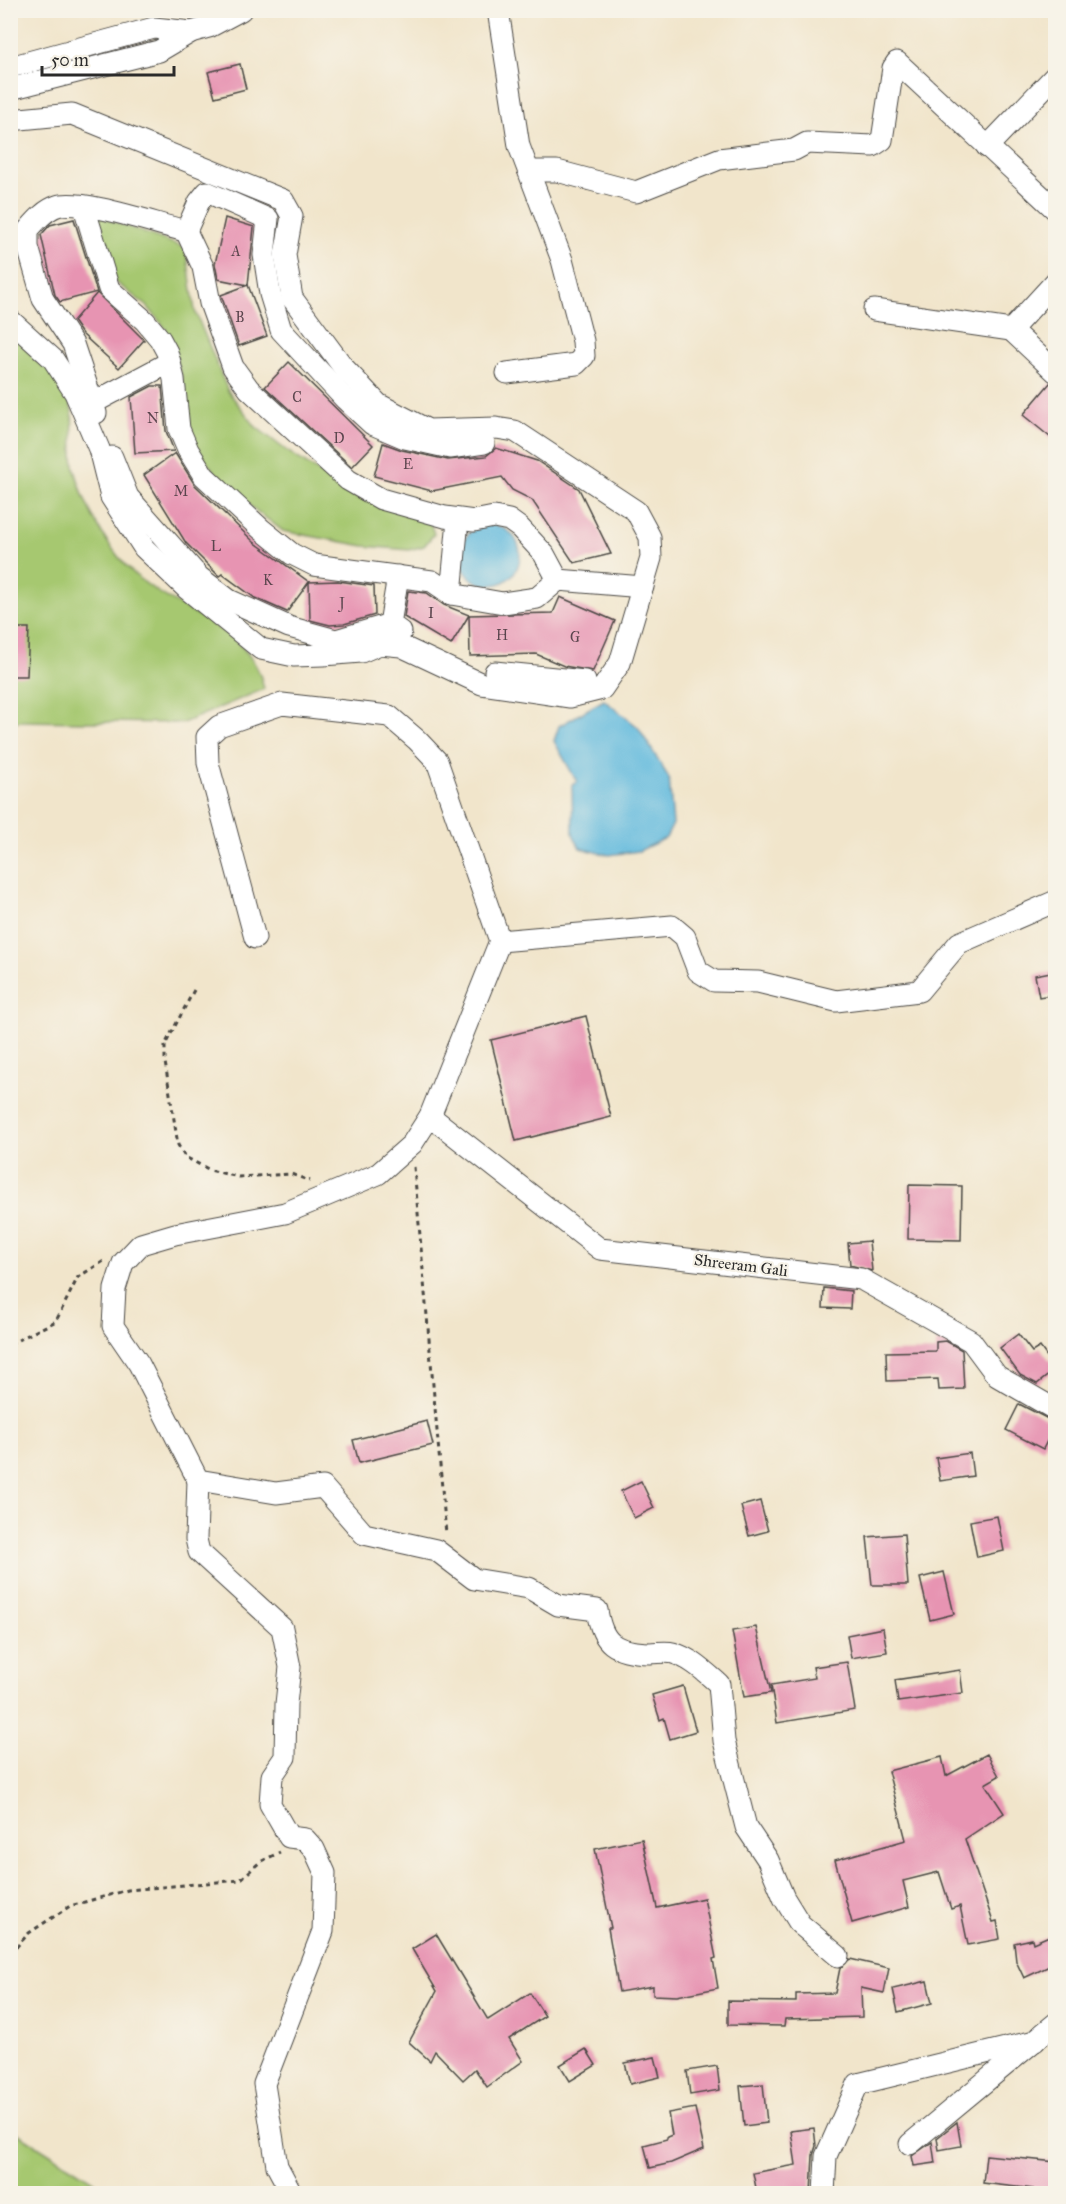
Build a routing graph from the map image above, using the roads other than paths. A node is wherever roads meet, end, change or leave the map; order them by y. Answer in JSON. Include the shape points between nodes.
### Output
{"nodes":[{"id":1,"x":241,"y":10,"type":"edge"},
{"id":2,"x":498,"y":10,"type":"edge"},
{"id":3,"x":202,"y":23,"type":"edge"},
{"id":4,"x":10,"y":67,"type":"edge"},
{"id":5,"x":1056,"y":75,"type":"edge"},
{"id":6,"x":10,"y":89,"type":"edge"},
{"id":7,"x":10,"y":120,"type":"edge"},
{"id":8,"x":987,"y":147,"type":"junction"},
{"id":9,"x":529,"y":171,"type":"junction"},
{"id":10,"x":84,"y":207,"type":"junction"},
{"id":11,"x":1056,"y":210,"type":"edge"},
{"id":12,"x":186,"y":231,"type":"junction"},
{"id":13,"x":1056,"y":281,"type":"edge"},
{"id":14,"x":873,"y":310,"type":"dead end"},
{"id":15,"x":10,"y":320,"type":"edge"},
{"id":16,"x":1011,"y":330,"type":"junction"},
{"id":17,"x":170,"y":362,"type":"junction"},
{"id":18,"x":1056,"y":372,"type":"edge"},
{"id":19,"x":507,"y":373,"type":"dead end"},
{"id":20,"x":93,"y":403,"type":"junction"},
{"id":21,"x":484,"y":443,"type":"dead end"},
{"id":22,"x":458,"y":520,"type":"junction"},
{"id":23,"x":398,"y":576,"type":"junction"},
{"id":24,"x":558,"y":580,"type":"junction"},
{"id":25,"x":642,"y":587,"type":"junction"},
{"id":26,"x":451,"y":594,"type":"junction"},
{"id":27,"x":390,"y":624,"type":"junction"},
{"id":28,"x":585,"y":681,"type":"dead end"},
{"id":29,"x":1056,"y":901,"type":"edge"},
{"id":30,"x":255,"y":938,"type":"dead end"},
{"id":31,"x":500,"y":941,"type":"junction"},
{"id":32,"x":430,"y":1116,"type":"junction"},
{"id":33,"x":1056,"y":1410,"type":"edge"},
{"id":34,"x":198,"y":1480,"type":"junction"},
{"id":35,"x":838,"y":1956,"type":"dead end"},
{"id":36,"x":1056,"y":2023,"type":"edge"},
{"id":37,"x":1035,"y":2041,"type":"junction"},
{"id":38,"x":910,"y":2144,"type":"dead end"},
{"id":39,"x":292,"y":2193,"type":"edge"},
{"id":40,"x":824,"y":2193,"type":"edge"}],
"edges":[{"from":1,"to":3,"type":"street"},
{"from":2,"to":9,"type":"street","via":[[519,146]]},
{"from":3,"to":4,"type":"street","via":[[154,28]]},
{"from":3,"to":6,"type":"street","via":[[159,51]]},
{"from":5,"to":8,"type":"street"},
{"from":7,"to":25,"type":"street","via":[[72,114],[283,200],[292,216],[285,255],[292,298],[344,368],[378,404],[403,420],[428,430],[515,431],[636,512],[650,537],[651,558]]},
{"from":8,"to":9,"type":"street","via":[[897,62],[882,140],[873,146],[807,143],[794,150],[719,159],[636,192],[557,171]]},
{"from":8,"to":11,"type":"street"},
{"from":9,"to":19,"type":"street","via":[[562,260],[584,356],[576,364]]},
{"from":10,"to":12,"type":"street"},
{"from":10,"to":17,"type":"street","via":[[109,290],[145,321],[160,339]]},
{"from":10,"to":20,"type":"street","via":[[57,206],[40,217],[28,230],[28,247],[43,299],[73,344]]},
{"from":12,"to":21,"type":"street","via":[[207,192],[268,219],[264,255],[281,330],[345,399],[372,424],[405,438],[450,448]]},
{"from":12,"to":22,"type":"street","via":[[203,267],[210,303],[234,367],[249,389],[356,486],[381,499]]},
{"from":13,"to":16,"type":"street"},
{"from":14,"to":16,"type":"street"},
{"from":15,"to":25,"type":"street","via":[[53,359],[75,393],[99,449],[111,497],[144,548],[261,649],[294,656],[361,652],[380,644],[401,646],[482,684],[570,697],[590,694],[602,689],[620,663]]},
{"from":16,"to":18,"type":"street"},
{"from":17,"to":20,"type":"street"},
{"from":17,"to":23,"type":"street","via":[[179,429],[188,450],[204,476],[261,530],[314,565]]},
{"from":20,"to":27,"type":"street","via":[[128,497],[199,577],[229,600],[315,636],[336,640]]},
{"from":22,"to":24,"type":"street","via":[[509,520],[544,554]]},
{"from":22,"to":26,"type":"street"},
{"from":23,"to":26,"type":"street","via":[[432,581]]},
{"from":23,"to":27,"type":"street"},
{"from":24,"to":25,"type":"street"},
{"from":24,"to":26,"type":"street","via":[[537,598],[503,603]]},
{"from":27,"to":28,"type":"street","via":[[476,668]]},
{"from":29,"to":31,"type":"street","via":[[958,943],[919,992],[836,1001],[758,982],[714,981],[698,970],[685,937],[672,926]]},
{"from":30,"to":31,"type":"street","via":[[208,763],[207,737],[219,726],[282,704],[389,716],[437,761]]},
{"from":31,"to":32,"type":"street"},
{"from":32,"to":33,"type":"street","name":"Shreeram Gali","via":[[600,1249],[861,1279],[971,1341],[997,1376]]},
{"from":32,"to":34,"type":"street","via":[[412,1144],[378,1174],[285,1213],[141,1244],[123,1263],[115,1289],[113,1326],[139,1364]]},
{"from":34,"to":35,"type":"street","via":[[276,1493],[323,1487],[364,1534],[436,1550],[474,1579],[530,1588],[558,1605],[597,1610],[600,1631],[615,1648],[673,1653],[696,1665],[720,1684],[724,1740],[746,1827],[768,1860],[800,1924]]},
{"from":34,"to":39,"type":"street","via":[[199,1552],[282,1628],[290,1667],[285,1758],[272,1776],[270,1804],[289,1837],[305,1839],[314,1849],[325,1873],[323,1931],[264,2084],[277,2166]]},
{"from":36,"to":37,"type":"street"},
{"from":37,"to":38,"type":"street"},
{"from":37,"to":40,"type":"street","via":[[858,2084],[826,2156]]}]}
